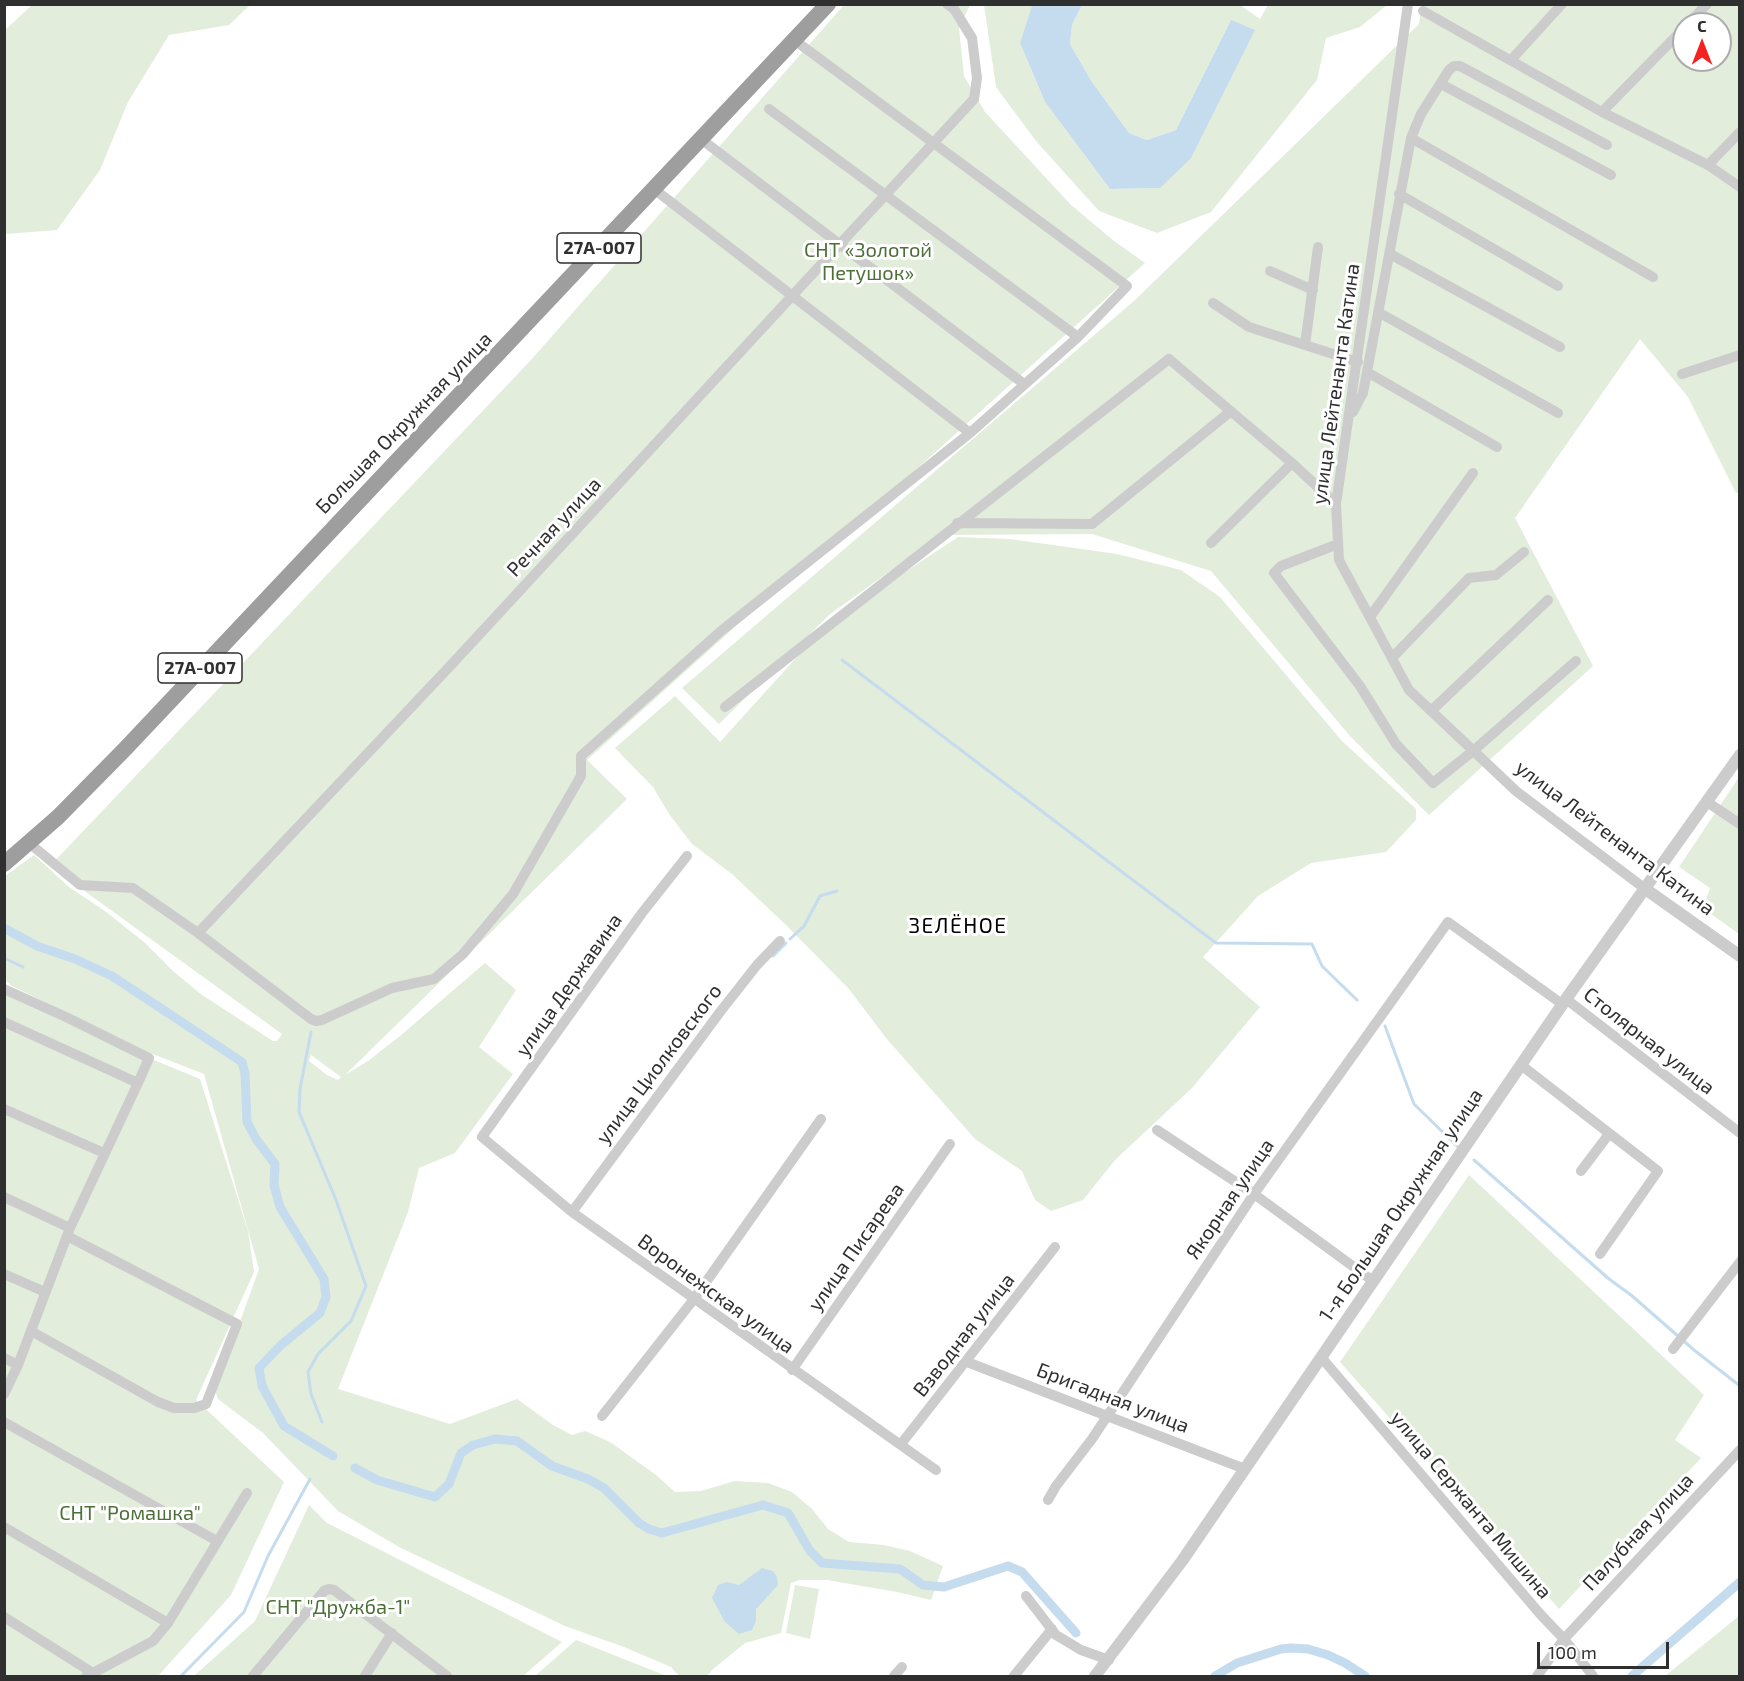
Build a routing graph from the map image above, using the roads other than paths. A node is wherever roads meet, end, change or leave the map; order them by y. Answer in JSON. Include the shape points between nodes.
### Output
{"nodes":[{"id":1,"x":828,"y":4,"type":"edge"},
{"id":2,"x":947,"y":4,"type":"edge"},
{"id":3,"x":1562,"y":4,"type":"edge"},
{"id":4,"x":1408,"y":5,"type":"edge"},
{"id":5,"x":1424,"y":8,"type":"edge"},
{"id":6,"x":1672,"y":40,"type":"edge"},
{"id":7,"x":801,"y":45,"type":"dead end"},
{"id":8,"x":1512,"y":60,"type":"junction"},
{"id":9,"x":1441,"y":84,"type":"junction"},
{"id":10,"x":769,"y":109,"type":"dead end"},
{"id":11,"x":1602,"y":112,"type":"junction"},
{"id":12,"x":1740,"y":132,"type":"edge"},
{"id":13,"x":1411,"y":138,"type":"junction"},
{"id":14,"x":701,"y":139,"type":"junction"},
{"id":15,"x":933,"y":143,"type":"junction"},
{"id":16,"x":1607,"y":145,"type":"dead end"},
{"id":17,"x":1708,"y":165,"type":"junction"},
{"id":18,"x":1611,"y":175,"type":"dead end"},
{"id":19,"x":1740,"y":187,"type":"edge"},
{"id":20,"x":654,"y":189,"type":"junction"},
{"id":21,"x":886,"y":193,"type":"junction"},
{"id":22,"x":1399,"y":194,"type":"junction"},
{"id":23,"x":838,"y":243,"type":"junction"},
{"id":24,"x":1318,"y":247,"type":"dead end"},
{"id":25,"x":1390,"y":254,"type":"junction"},
{"id":26,"x":1270,"y":271,"type":"dead end"},
{"id":27,"x":1653,"y":277,"type":"dead end"},
{"id":28,"x":1558,"y":286,"type":"dead end"},
{"id":29,"x":1313,"y":290,"type":"junction"},
{"id":30,"x":791,"y":296,"type":"junction"},
{"id":31,"x":1213,"y":303,"type":"dead end"},
{"id":32,"x":1378,"y":312,"type":"junction"},
{"id":33,"x":1078,"y":337,"type":"junction"},
{"id":34,"x":1305,"y":345,"type":"junction"},
{"id":35,"x":1560,"y":347,"type":"dead end"},
{"id":36,"x":1740,"y":355,"type":"edge"},
{"id":37,"x":1358,"y":362,"type":"junction"},
{"id":38,"x":1367,"y":372,"type":"junction"},
{"id":39,"x":1682,"y":374,"type":"dead end"},
{"id":40,"x":1024,"y":384,"type":"junction"},
{"id":41,"x":1231,"y":411,"type":"junction"},
{"id":42,"x":1558,"y":413,"type":"dead end"},
{"id":43,"x":1348,"y":420,"type":"junction"},
{"id":44,"x":970,"y":433,"type":"junction"},
{"id":45,"x":1497,"y":447,"type":"dead end"},
{"id":46,"x":1292,"y":463,"type":"junction"},
{"id":47,"x":1473,"y":473,"type":"dead end"},
{"id":48,"x":1336,"y":504,"type":"junction"},
{"id":49,"x":957,"y":523,"type":"junction"},
{"id":50,"x":1211,"y":543,"type":"dead end"},
{"id":51,"x":1338,"y":544,"type":"junction"},
{"id":52,"x":1524,"y":552,"type":"dead end"},
{"id":53,"x":1548,"y":600,"type":"dead end"},
{"id":54,"x":1370,"y":617,"type":"junction"},
{"id":55,"x":1392,"y":658,"type":"junction"},
{"id":56,"x":1576,"y":661,"type":"dead end"},
{"id":57,"x":725,"y":707,"type":"dead end"},
{"id":58,"x":1431,"y":711,"type":"junction"},
{"id":59,"x":1473,"y":751,"type":"junction"},
{"id":60,"x":1740,"y":755,"type":"edge"},
{"id":61,"x":1707,"y":802,"type":"junction"},
{"id":62,"x":1740,"y":824,"type":"edge"},
{"id":63,"x":29,"y":843,"type":"junction"},
{"id":64,"x":687,"y":856,"type":"dead end"},
{"id":65,"x":4,"y":864,"type":"edge"},
{"id":66,"x":1644,"y":888,"type":"junction"},
{"id":67,"x":1448,"y":922,"type":"joint"},
{"id":68,"x":198,"y":933,"type":"junction"},
{"id":69,"x":780,"y":941,"type":"dead end"},
{"id":70,"x":1740,"y":956,"type":"edge"},
{"id":71,"x":4,"y":989,"type":"edge"},
{"id":72,"x":1564,"y":1002,"type":"junction"},
{"id":73,"x":4,"y":1022,"type":"edge"},
{"id":74,"x":1521,"y":1065,"type":"junction"},
{"id":75,"x":138,"y":1083,"type":"junction"},
{"id":76,"x":4,"y":1109,"type":"edge"},
{"id":77,"x":821,"y":1119,"type":"dead end"},
{"id":78,"x":1156,"y":1130,"type":"dead end"},
{"id":79,"x":1740,"y":1133,"type":"edge"},
{"id":80,"x":1609,"y":1134,"type":"junction"},
{"id":81,"x":482,"y":1137,"type":"joint"},
{"id":82,"x":950,"y":1144,"type":"dead end"},
{"id":83,"x":104,"y":1153,"type":"junction"},
{"id":84,"x":1581,"y":1171,"type":"dead end"},
{"id":85,"x":1254,"y":1194,"type":"junction"},
{"id":86,"x":4,"y":1197,"type":"edge"},
{"id":87,"x":572,"y":1212,"type":"junction"},
{"id":88,"x":68,"y":1232,"type":"junction"},
{"id":89,"x":1055,"y":1247,"type":"dead end"},
{"id":90,"x":1600,"y":1254,"type":"dead end"},
{"id":91,"x":1740,"y":1262,"type":"edge"},
{"id":92,"x":4,"y":1274,"type":"edge"},
{"id":93,"x":1373,"y":1281,"type":"junction"},
{"id":94,"x":45,"y":1292,"type":"junction"},
{"id":95,"x":694,"y":1299,"type":"junction"},
{"id":96,"x":31,"y":1331,"type":"junction"},
{"id":97,"x":1673,"y":1349,"type":"dead end"},
{"id":98,"x":1322,"y":1357,"type":"junction"},
{"id":99,"x":4,"y":1358,"type":"edge"},
{"id":100,"x":967,"y":1362,"type":"junction"},
{"id":101,"x":18,"y":1365,"type":"junction"},
{"id":102,"x":792,"y":1370,"type":"junction"},
{"id":103,"x":4,"y":1394,"type":"edge"},
{"id":104,"x":1107,"y":1415,"type":"junction"},
{"id":105,"x":602,"y":1416,"type":"dead end"},
{"id":106,"x":4,"y":1422,"type":"edge"},
{"id":107,"x":901,"y":1444,"type":"junction"},
{"id":108,"x":1740,"y":1450,"type":"edge"},
{"id":109,"x":1245,"y":1469,"type":"junction"},
{"id":110,"x":936,"y":1470,"type":"dead end"},
{"id":111,"x":247,"y":1493,"type":"dead end"},
{"id":112,"x":1048,"y":1500,"type":"dead end"},
{"id":113,"x":4,"y":1527,"type":"edge"},
{"id":114,"x":217,"y":1541,"type":"junction"},
{"id":115,"x":1026,"y":1596,"type":"dead end"},
{"id":116,"x":4,"y":1617,"type":"edge"},
{"id":117,"x":168,"y":1623,"type":"junction"},
{"id":118,"x":1052,"y":1629,"type":"junction"},
{"id":119,"x":392,"y":1634,"type":"junction"},
{"id":120,"x":1564,"y":1640,"type":"junction"},
{"id":121,"x":1109,"y":1660,"type":"junction"},
{"id":122,"x":902,"y":1667,"type":"dead end"},
{"id":123,"x":90,"y":1675,"type":"edge"},
{"id":124,"x":253,"y":1677,"type":"edge"},
{"id":125,"x":365,"y":1677,"type":"edge"},
{"id":126,"x":447,"y":1677,"type":"edge"},
{"id":127,"x":894,"y":1677,"type":"edge"},
{"id":128,"x":1014,"y":1677,"type":"edge"},
{"id":129,"x":1095,"y":1677,"type":"edge"},
{"id":130,"x":1537,"y":1677,"type":"edge"},
{"id":131,"x":1593,"y":1677,"type":"edge"}],
"edges":[{"from":1,"to":14,"type":"highway","name":"Большая Окружная улица","number":"27А-007"},
{"from":2,"to":15,"type":"street","name":"Речная улица","via":[[972,38],[974,99]]},
{"from":3,"to":8,"type":"street"},
{"from":4,"to":5,"type":"street"},
{"from":4,"to":37,"type":"street","name":"улица Лейтенанта Катина"},
{"from":5,"to":8,"type":"street"},
{"from":6,"to":11,"type":"street"},
{"from":7,"to":15,"type":"street"},
{"from":8,"to":11,"type":"street"},
{"from":9,"to":13,"type":"street"},
{"from":9,"to":16,"type":"street","via":[[1449,70],[1460,66]]},
{"from":9,"to":18,"type":"street"},
{"from":10,"to":21,"type":"street"},
{"from":11,"to":17,"type":"street"},
{"from":12,"to":17,"type":"street"},
{"from":13,"to":22,"type":"street"},
{"from":13,"to":27,"type":"street"},
{"from":14,"to":20,"type":"highway","name":"Большая Окружная улица","number":"27А-007"},
{"from":14,"to":23,"type":"street"},
{"from":15,"to":21,"type":"street","name":"Речная улица"},
{"from":15,"to":33,"type":"street","via":[[1127,286]]},
{"from":17,"to":19,"type":"street"},
{"from":20,"to":30,"type":"street"},
{"from":20,"to":63,"type":"highway","name":"Большая Окружная улица","number":"27А-007","via":[[125,749]]},
{"from":21,"to":23,"type":"street","name":"Речная улица"},
{"from":21,"to":33,"type":"street"},
{"from":22,"to":25,"type":"street"},
{"from":22,"to":28,"type":"street"},
{"from":23,"to":30,"type":"street","name":"Речная улица"},
{"from":23,"to":40,"type":"street"},
{"from":24,"to":29,"type":"street"},
{"from":25,"to":32,"type":"street"},
{"from":25,"to":35,"type":"street"},
{"from":26,"to":29,"type":"street"},
{"from":29,"to":34,"type":"street"},
{"from":30,"to":44,"type":"street"},
{"from":30,"to":68,"type":"street","name":"Речная улица"},
{"from":31,"to":34,"type":"street","via":[[1249,327]]},
{"from":32,"to":38,"type":"street"},
{"from":32,"to":42,"type":"street"},
{"from":33,"to":40,"type":"street"},
{"from":34,"to":37,"type":"street"},
{"from":36,"to":39,"type":"street"},
{"from":37,"to":43,"type":"street","name":"улица Лейтенанта Катина"},
{"from":38,"to":43,"type":"street","via":[[1363,393]]},
{"from":38,"to":45,"type":"street"},
{"from":40,"to":44,"type":"street"},
{"from":41,"to":46,"type":"street"},
{"from":41,"to":49,"type":"street","via":[[1092,524]]},
{"from":41,"to":49,"type":"street","via":[[1169,359]]},
{"from":43,"to":48,"type":"street","name":"улица Лейтенанта Катина"},
{"from":44,"to":68,"type":"street","via":[[721,631],[581,756],[581,776],[513,894],[463,954],[435,979],[392,988],[316,1021]]},
{"from":46,"to":48,"type":"street"},
{"from":46,"to":50,"type":"street"},
{"from":47,"to":54,"type":"street"},
{"from":48,"to":51,"type":"street","name":"улица Лейтенанта Катина"},
{"from":49,"to":57,"type":"street"},
{"from":51,"to":54,"type":"street","name":"улица Лейтенанта Катина","via":[[1340,560]]},
{"from":51,"to":59,"type":"street","via":[[1281,566],[1274,573],[1360,686],[1396,744],[1433,783]]},
{"from":52,"to":55,"type":"street","via":[[1496,575],[1469,578]]},
{"from":53,"to":58,"type":"street"},
{"from":54,"to":55,"type":"street","name":"улица Лейтенанта Катина"},
{"from":55,"to":58,"type":"street","name":"улица Лейтенанта Катина","via":[[1409,690]]},
{"from":56,"to":59,"type":"street"},
{"from":58,"to":59,"type":"street","name":"улица Лейтенанта Катина"},
{"from":59,"to":66,"type":"street","name":"улица Лейтенанта Катина","via":[[1516,791]]},
{"from":60,"to":61,"type":"street","name":"1-я Большая Окружная улица"},
{"from":61,"to":62,"type":"street"},
{"from":61,"to":66,"type":"street","name":"1-я Большая Окружная улица"},
{"from":63,"to":65,"type":"highway","name":"Большая Окружная улица","number":"27А-007"},
{"from":63,"to":68,"type":"street","via":[[80,885],[134,888]]},
{"from":64,"to":81,"type":"street","name":"улица Державина"},
{"from":66,"to":70,"type":"street","name":"улица Лейтенанта Катина"},
{"from":66,"to":72,"type":"street","name":"1-я Большая Окружная улица"},
{"from":67,"to":72,"type":"street","name":"Столярная улица"},
{"from":67,"to":85,"type":"street","name":"Якорная улица"},
{"from":69,"to":87,"type":"street","name":"улица Циолковского","via":[[720,1012]]},
{"from":71,"to":75,"type":"street","via":[[149,1058]]},
{"from":72,"to":74,"type":"street","name":"1-я Большая Окружная улица"},
{"from":72,"to":79,"type":"street","name":"Столярная улица"},
{"from":73,"to":75,"type":"street"},
{"from":74,"to":80,"type":"street"},
{"from":74,"to":93,"type":"street","name":"1-я Большая Окружная улица"},
{"from":75,"to":83,"type":"street"},
{"from":76,"to":83,"type":"street"},
{"from":77,"to":95,"type":"street"},
{"from":78,"to":85,"type":"street"},
{"from":80,"to":84,"type":"street"},
{"from":80,"to":90,"type":"street","via":[[1658,1171]]},
{"from":81,"to":87,"type":"street","name":"Воронежская улица"},
{"from":82,"to":102,"type":"street","name":"улица Писарева"},
{"from":83,"to":88,"type":"street"},
{"from":85,"to":93,"type":"street"},
{"from":85,"to":104,"type":"street","name":"Якорная улица"},
{"from":86,"to":88,"type":"street"},
{"from":87,"to":95,"type":"street","name":"Воронежская улица"},
{"from":88,"to":94,"type":"street"},
{"from":88,"to":96,"type":"street","via":[[237,1324],[206,1404],[194,1408],[174,1408],[158,1402]]},
{"from":89,"to":100,"type":"street","name":"Взводная улица"},
{"from":91,"to":97,"type":"street"},
{"from":92,"to":94,"type":"street"},
{"from":93,"to":98,"type":"street","name":"1-я Большая Окружная улица"},
{"from":94,"to":96,"type":"street"},
{"from":95,"to":102,"type":"street","name":"Воронежская улица"},
{"from":95,"to":105,"type":"street"},
{"from":96,"to":101,"type":"street"},
{"from":98,"to":109,"type":"street","name":"1-я Большая Окружная улица"},
{"from":98,"to":120,"type":"street","name":"улица Сержанта Мишина"},
{"from":99,"to":101,"type":"street"},
{"from":100,"to":104,"type":"street","name":"Бригадная улица"},
{"from":100,"to":107,"type":"street","name":"Взводная улица"},
{"from":101,"to":103,"type":"street"},
{"from":102,"to":107,"type":"street","name":"Воронежская улица"},
{"from":104,"to":109,"type":"street","name":"Бригадная улица"},
{"from":104,"to":112,"type":"street","name":"Якорная улица"},
{"from":106,"to":114,"type":"street"},
{"from":107,"to":110,"type":"street","name":"Воронежская улица"},
{"from":108,"to":120,"type":"street","name":"Палубная улица"},
{"from":109,"to":121,"type":"street","name":"1-я Большая Окружная улица"},
{"from":111,"to":114,"type":"street"},
{"from":113,"to":117,"type":"street"},
{"from":114,"to":117,"type":"street"},
{"from":115,"to":118,"type":"street"},
{"from":116,"to":123,"type":"street"},
{"from":117,"to":123,"type":"street","via":[[153,1641]]},
{"from":118,"to":121,"type":"street","via":[[1081,1650]]},
{"from":118,"to":128,"type":"street"},
{"from":119,"to":124,"type":"street","via":[[329,1589]]},
{"from":119,"to":125,"type":"street"},
{"from":119,"to":126,"type":"street"},
{"from":120,"to":130,"type":"street","name":"Палубная улица"},
{"from":120,"to":131,"type":"street","name":"улица Сержанта Мишина"},
{"from":121,"to":129,"type":"street","name":"1-я Большая Окружная улица"},
{"from":122,"to":127,"type":"street"}]}
